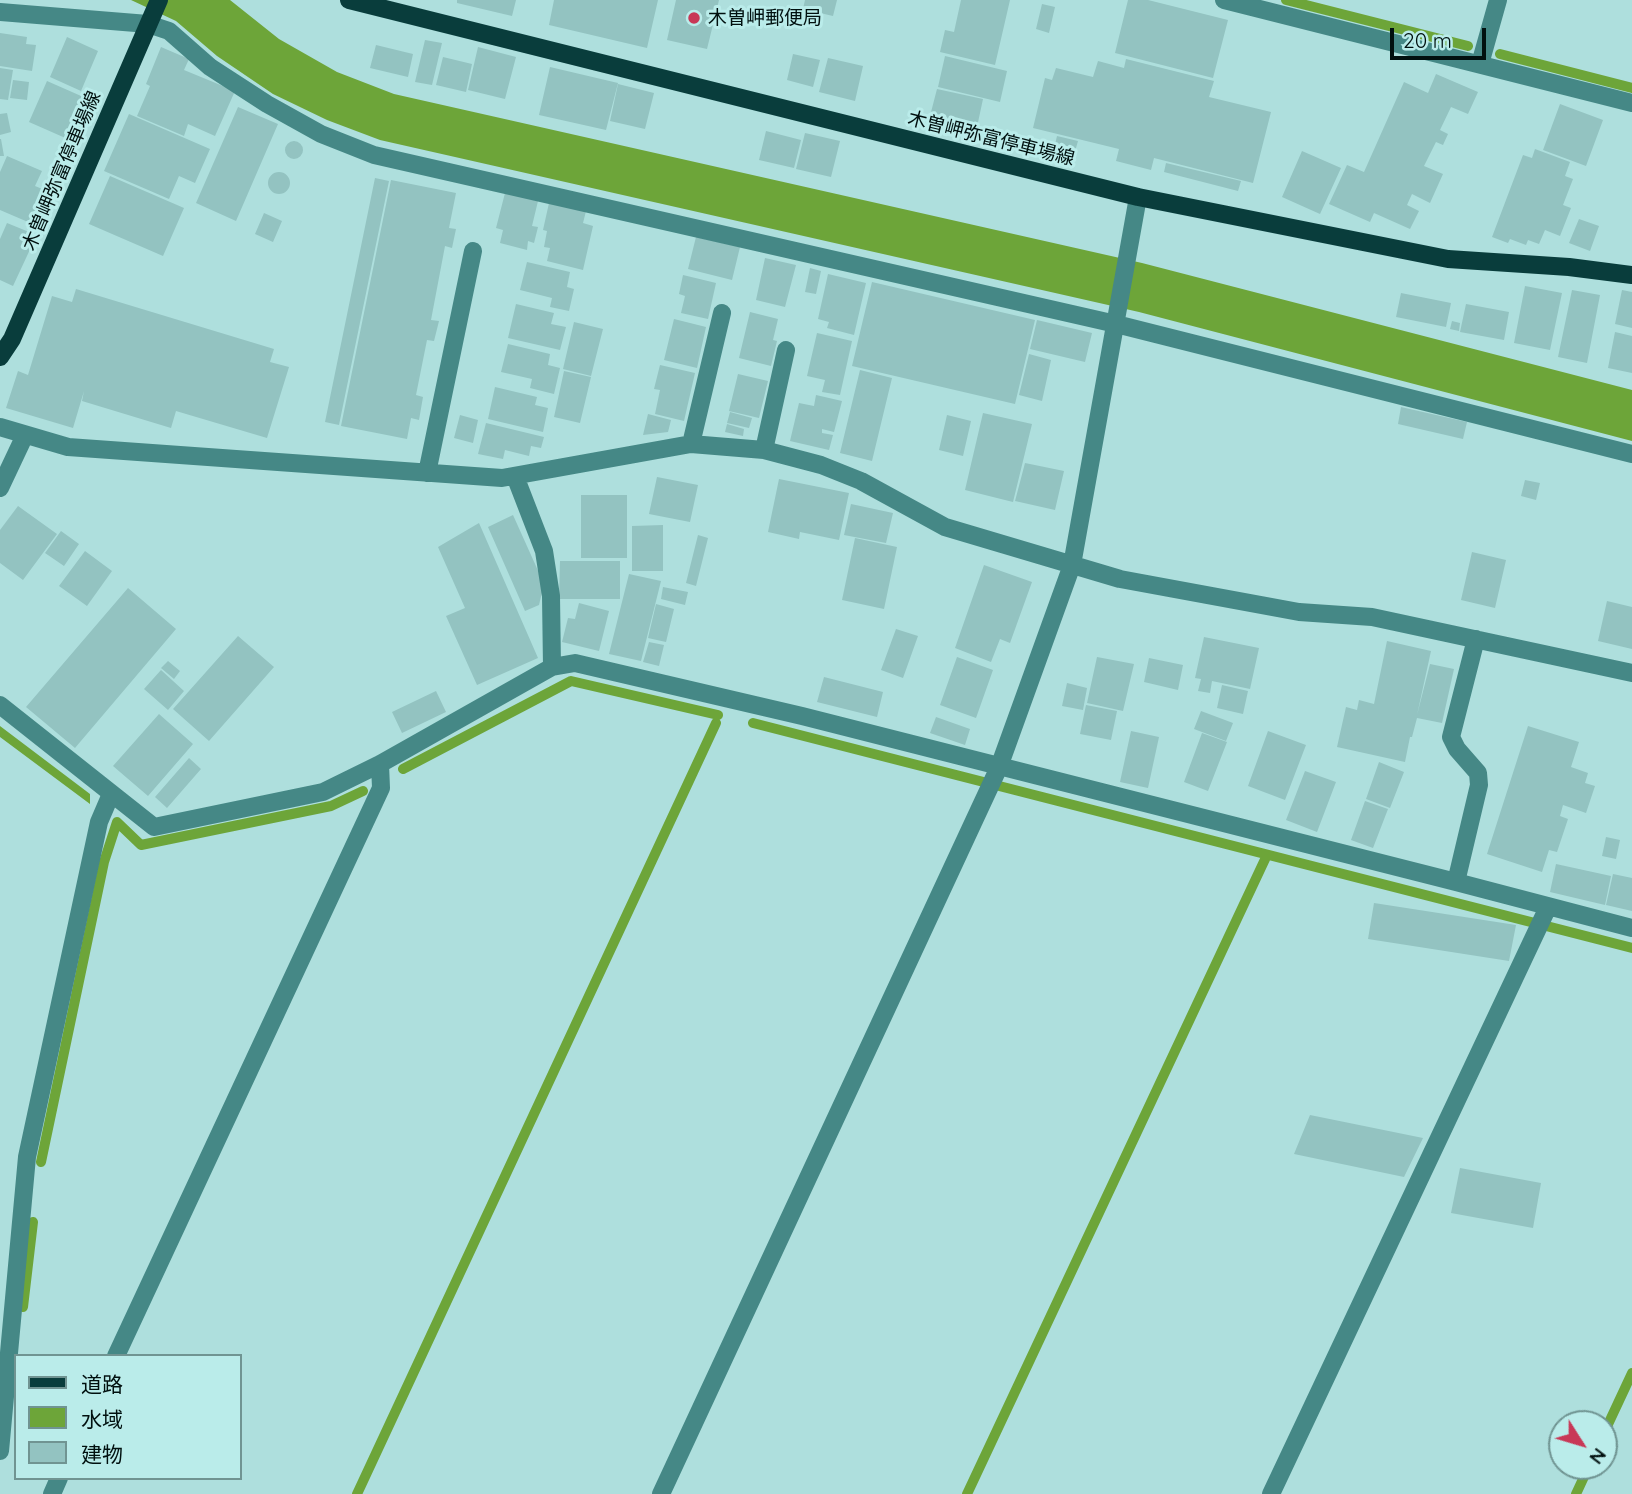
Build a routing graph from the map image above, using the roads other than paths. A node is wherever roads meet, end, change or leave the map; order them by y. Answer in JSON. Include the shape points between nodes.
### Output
{"nodes":[{"id":1,"x":159,"y":0,"type":"edge"},
{"id":2,"x":349,"y":0,"type":"edge"},
{"id":3,"x":1224,"y":0,"type":"edge"},
{"id":4,"x":1498,"y":0,"type":"edge"},
{"id":5,"x":0,"y":12,"type":"edge"},
{"id":6,"x":149,"y":20,"type":"junction"},
{"id":7,"x":1480,"y":64,"type":"junction"},
{"id":8,"x":1632,"y":103,"type":"edge"},
{"id":9,"x":1138,"y":197,"type":"junction"},
{"id":10,"x":473,"y":251,"type":"dead end"},
{"id":11,"x":1632,"y":275,"type":"edge"},
{"id":12,"x":722,"y":313,"type":"dead end"},
{"id":13,"x":1116,"y":319,"type":"junction"},
{"id":14,"x":786,"y":350,"type":"dead end"},
{"id":15,"x":0,"y":357,"type":"edge"},
{"id":16,"x":0,"y":427,"type":"edge"},
{"id":17,"x":25,"y":435,"type":"junction"},
{"id":18,"x":691,"y":444,"type":"junction"},
{"id":19,"x":764,"y":450,"type":"junction"},
{"id":20,"x":1632,"y":454,"type":"edge"},
{"id":21,"x":427,"y":472,"type":"junction"},
{"id":22,"x":515,"y":476,"type":"junction"},
{"id":23,"x":0,"y":488,"type":"edge"},
{"id":24,"x":1072,"y":565,"type":"junction"},
{"id":25,"x":1476,"y":639,"type":"junction"},
{"id":26,"x":552,"y":667,"type":"junction"},
{"id":27,"x":1632,"y":673,"type":"edge"},
{"id":28,"x":0,"y":705,"type":"edge"},
{"id":29,"x":380,"y":764,"type":"junction"},
{"id":30,"x":998,"y":771,"type":"junction"},
{"id":31,"x":111,"y":794,"type":"junction"},
{"id":32,"x":1456,"y":882,"type":"junction"},
{"id":33,"x":1543,"y":918,"type":"junction"},
{"id":34,"x":1632,"y":929,"type":"edge"},
{"id":35,"x":117,"y":1354,"type":"edge"},
{"id":36,"x":0,"y":1451,"type":"edge"},
{"id":37,"x":661,"y":1494,"type":"edge"},
{"id":38,"x":1271,"y":1494,"type":"edge"}],
"edges":[{"from":1,"to":6,"type":"main road","name":"木曽岬弥富停車場線"},
{"from":2,"to":9,"type":"main road","name":"木曽岬弥富停車場線"},
{"from":3,"to":7,"type":"street"},
{"from":4,"to":7,"type":"street"},
{"from":5,"to":6,"type":"street"},
{"from":6,"to":13,"type":"street","via":[[267,104],[321,134],[374,155]]},
{"from":6,"to":15,"type":"main road","name":"木曽岬弥富停車場線"},
{"from":7,"to":8,"type":"street"},
{"from":9,"to":11,"type":"main road","name":"木曽岬弥富停車場線","via":[[1448,259]]},
{"from":9,"to":13,"type":"street"},
{"from":10,"to":21,"type":"street"},
{"from":12,"to":18,"type":"street"},
{"from":13,"to":20,"type":"street"},
{"from":13,"to":24,"type":"street"},
{"from":14,"to":19,"type":"street"},
{"from":16,"to":17,"type":"street"},
{"from":17,"to":21,"type":"street","via":[[68,447]]},
{"from":17,"to":23,"type":"street"},
{"from":18,"to":19,"type":"street"},
{"from":18,"to":22,"type":"street"},
{"from":19,"to":24,"type":"street","via":[[861,481],[945,527]]},
{"from":21,"to":22,"type":"street"},
{"from":22,"to":26,"type":"street","via":[[544,551],[551,596]]},
{"from":24,"to":25,"type":"street","via":[[1119,579],[1299,612],[1372,617]]},
{"from":24,"to":30,"type":"street"},
{"from":25,"to":27,"type":"street"},
{"from":25,"to":32,"type":"street","via":[[1451,737],[1478,772],[1479,785]]},
{"from":26,"to":29,"type":"street"},
{"from":26,"to":30,"type":"street","via":[[575,663],[802,716]]},
{"from":28,"to":31,"type":"street"},
{"from":29,"to":31,"type":"street","via":[[323,792],[154,827]]},
{"from":29,"to":35,"type":"street","via":[[382,788]]},
{"from":30,"to":32,"type":"street"},
{"from":30,"to":37,"type":"street"},
{"from":31,"to":36,"type":"street","via":[[99,822],[27,1157]]},
{"from":32,"to":33,"type":"street"},
{"from":33,"to":34,"type":"street"},
{"from":33,"to":38,"type":"street"}]}
